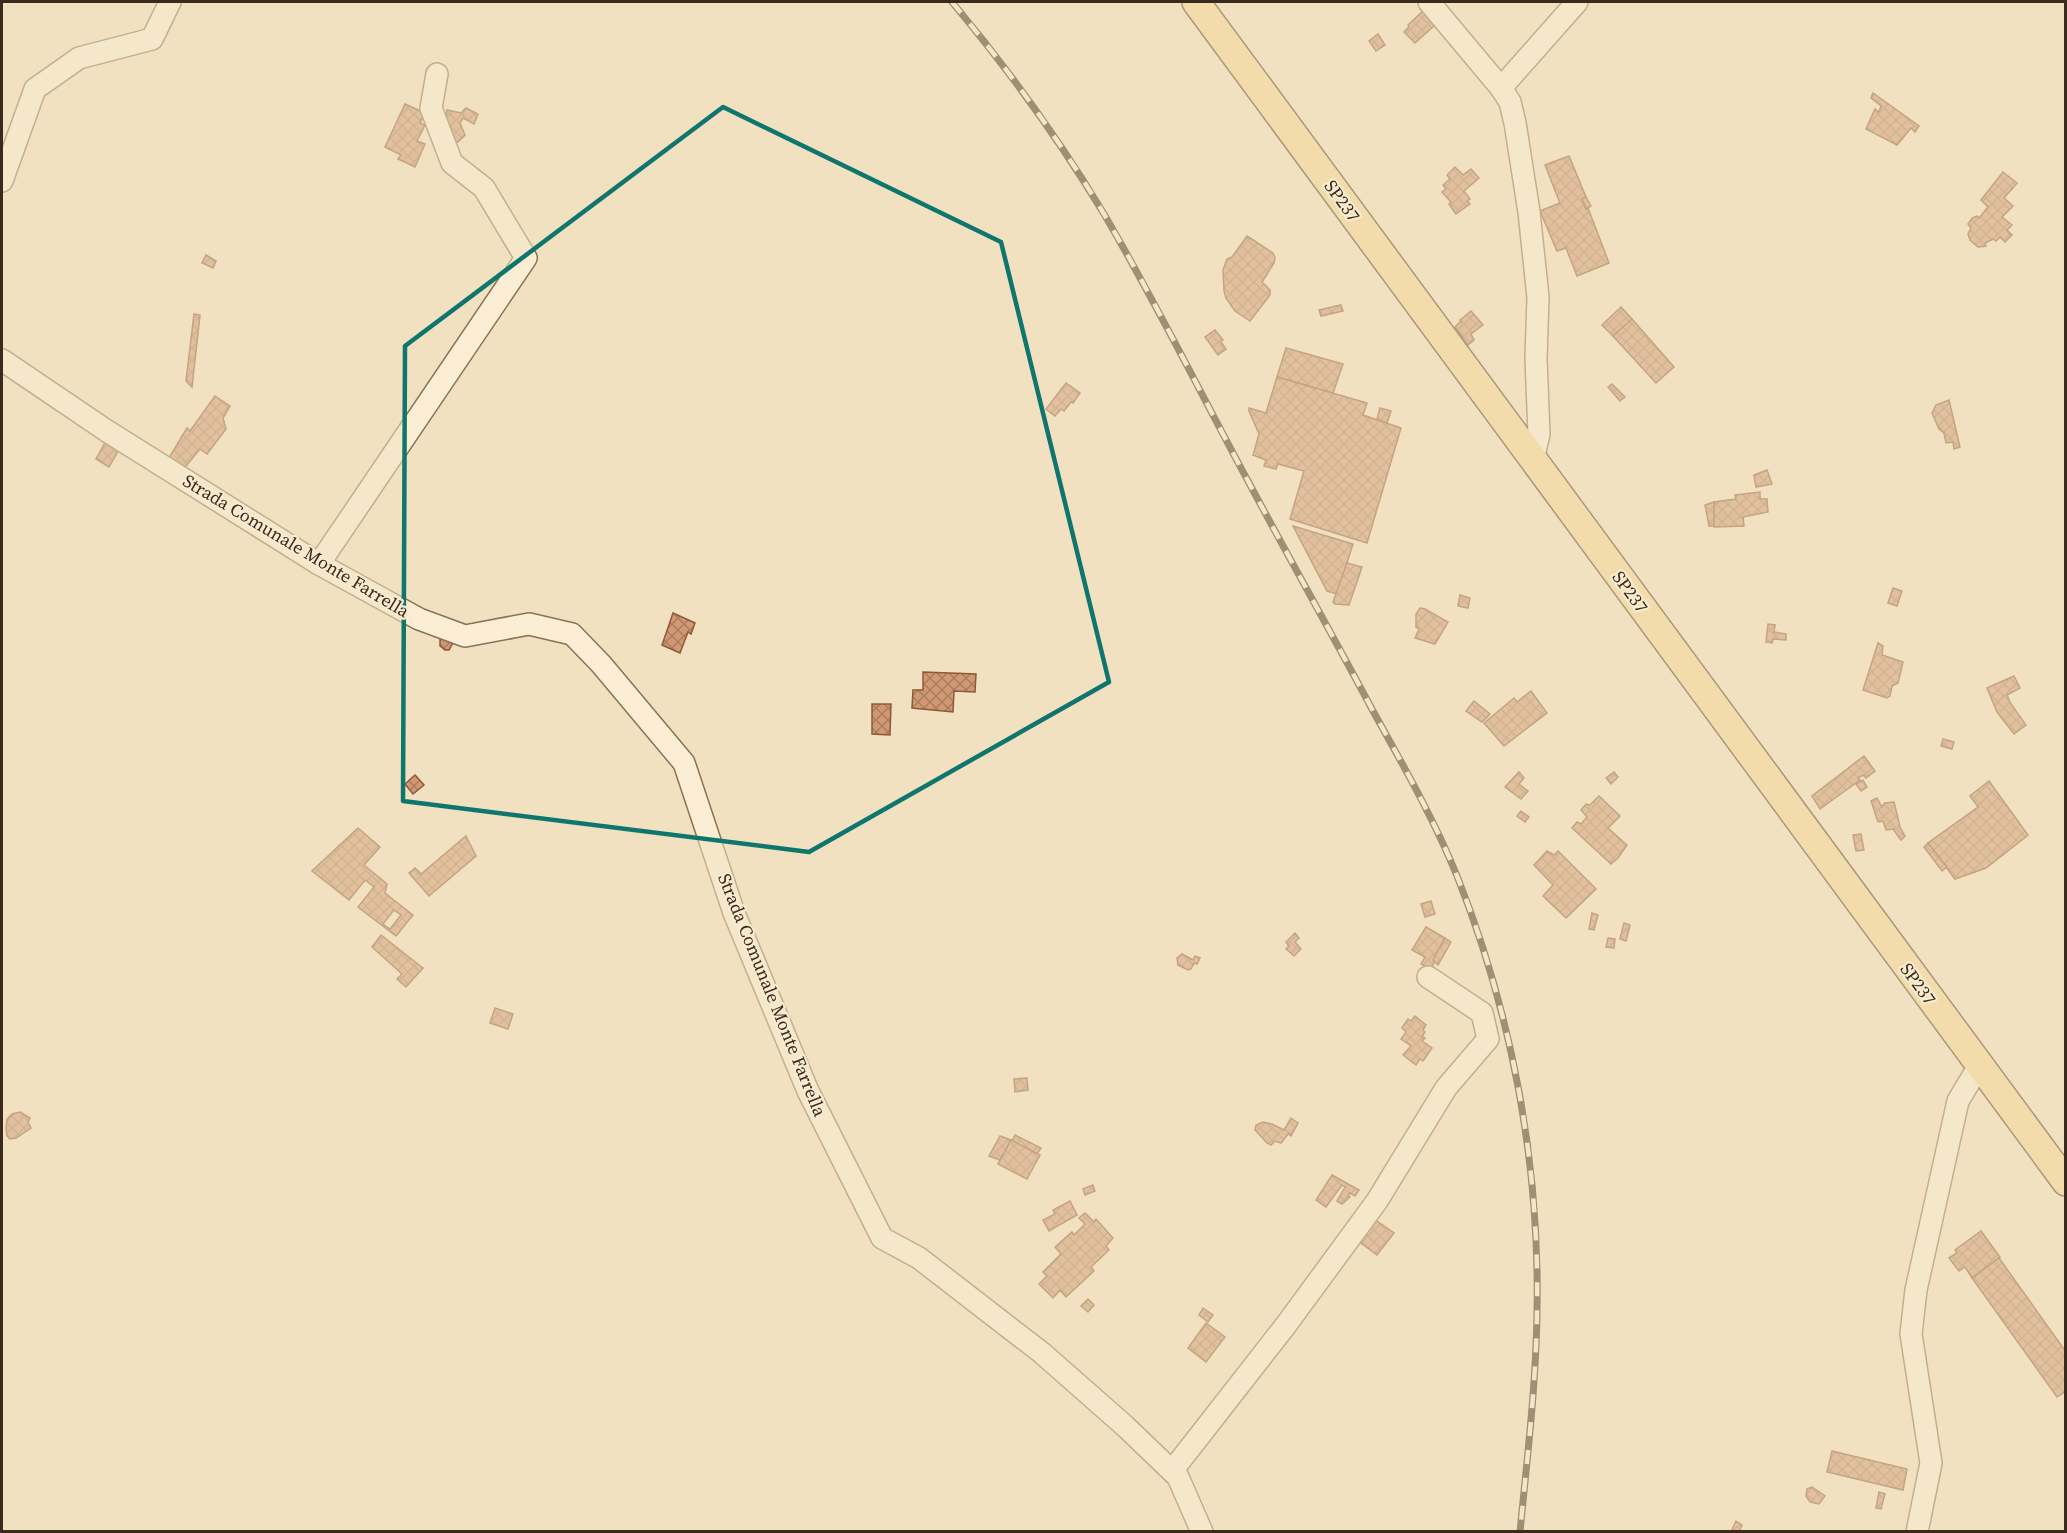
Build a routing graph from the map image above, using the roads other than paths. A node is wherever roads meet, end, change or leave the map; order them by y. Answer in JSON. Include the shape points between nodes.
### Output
{"nodes":[{"id":1,"x":170,"y":2,"type":"edge"},
{"id":2,"x":1196,"y":2,"type":"edge"},
{"id":3,"x":1429,"y":2,"type":"edge"},
{"id":4,"x":1577,"y":2,"type":"edge"},
{"id":5,"x":437,"y":74,"type":"dead end"},
{"id":6,"x":1501,"y":88,"type":"junction"},
{"id":7,"x":2,"y":182,"type":"edge"},
{"id":8,"x":2,"y":360,"type":"edge"},
{"id":9,"x":1533,"y":460,"type":"junction"},
{"id":10,"x":319,"y":564,"type":"junction"},
{"id":11,"x":1428,"y":977,"type":"dead end"},
{"id":12,"x":1978,"y":1066,"type":"junction"},
{"id":13,"x":2066,"y":1182,"type":"edge"},
{"id":14,"x":1172,"y":1471,"type":"junction"},
{"id":15,"x":1202,"y":1532,"type":"edge"},
{"id":16,"x":1917,"y":1532,"type":"edge"}],
"edges":[{"from":1,"to":7,"type":"street","via":[[152,39],[79,58],[35,88]]},
{"from":2,"to":9,"type":"main road","name":"SP237","number":"SP237"},
{"from":3,"to":6,"type":"street"},
{"from":4,"to":6,"type":"street"},
{"from":5,"to":10,"type":"street","via":[[431,108],[452,163],[484,188],[526,258]]},
{"from":6,"to":9,"type":"street","via":[[1510,102],[1515,123],[1538,297],[1539,434]]},
{"from":8,"to":10,"type":"street","name":"Strada Comunale Monte Farrella"},
{"from":9,"to":12,"type":"main road","name":"SP237","number":"SP237"},
{"from":10,"to":14,"type":"street","name":"Strada Comunale Monte Farrella","via":[[419,620],[465,636],[529,624],[572,634],[601,664],[684,763],[734,913],[808,1091],[882,1238],[919,1258],[1042,1353]]},
{"from":11,"to":14,"type":"street","via":[[1482,1013],[1488,1040],[1446,1088],[1377,1201]]},
{"from":12,"to":13,"type":"main road","name":"SP237","number":"SP237"},
{"from":12,"to":16,"type":"street","via":[[1958,1101],[1916,1290],[1911,1334],[1931,1463]]},
{"from":14,"to":15,"type":"street","name":"Strada Comunale Monte Farrella"}]}
